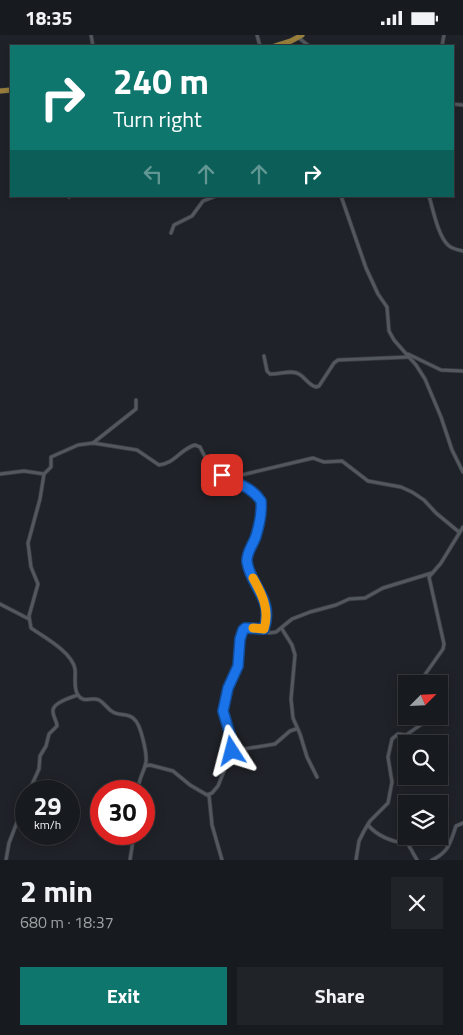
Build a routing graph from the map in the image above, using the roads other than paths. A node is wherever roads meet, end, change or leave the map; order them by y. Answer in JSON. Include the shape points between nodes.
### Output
{"nodes":[{"id":1,"x":300,"y":36,"type":"edge"},
{"id":2,"x":278,"y":45,"type":"edge"},
{"id":3,"x":213,"y":197,"type":"edge"},
{"id":4,"x":342,"y":197,"type":"edge"},
{"id":5,"x":429,"y":197,"type":"edge"},
{"id":6,"x":171,"y":233,"type":"dead end"},
{"id":7,"x":463,"y":251,"type":"edge"},
{"id":8,"x":405,"y":352,"type":"junction"},
{"id":9,"x":264,"y":355,"type":"dead end"},
{"id":10,"x":409,"y":357,"type":"junction"},
{"id":11,"x":463,"y":371,"type":"edge"},
{"id":12,"x":136,"y":400,"type":"dead end"},
{"id":13,"x":93,"y":443,"type":"junction"},
{"id":14,"x":463,"y":472,"type":"edge"},
{"id":15,"x":0,"y":474,"type":"edge"},
{"id":16,"x":44,"y":474,"type":"junction"},
{"id":17,"x":228,"y":478,"type":"junction"},
{"id":18,"x":463,"y":527,"type":"edge"},
{"id":19,"x":460,"y":532,"type":"junction"},
{"id":20,"x":432,"y":573,"type":"junction"},
{"id":21,"x":0,"y":604,"type":"edge"},
{"id":22,"x":29,"y":619,"type":"junction"},
{"id":23,"x":264,"y":629,"type":"junction"},
{"id":24,"x":282,"y":629,"type":"junction"},
{"id":25,"x":425,"y":675,"type":"edge"},
{"id":26,"x":78,"y":695,"type":"junction"},
{"id":27,"x":421,"y":725,"type":"edge"},
{"id":28,"x":296,"y":729,"type":"junction"},
{"id":29,"x":232,"y":751,"type":"junction"},
{"id":30,"x":145,"y":766,"type":"junction"},
{"id":31,"x":317,"y":777,"type":"dead end"},
{"id":32,"x":34,"y":780,"type":"edge"},
{"id":33,"x":139,"y":780,"type":"edge"},
{"id":34,"x":208,"y":795,"type":"junction"},
{"id":35,"x":463,"y":823,"type":"edge"},
{"id":36,"x":368,"y":825,"type":"junction"},
{"id":37,"x":15,"y":827,"type":"edge"},
{"id":38,"x":132,"y":845,"type":"edge"},
{"id":39,"x":6,"y":860,"type":"edge"},
{"id":40,"x":130,"y":860,"type":"edge"},
{"id":41,"x":222,"y":860,"type":"edge"},
{"id":42,"x":356,"y":860,"type":"edge"},
{"id":43,"x":418,"y":860,"type":"edge"},
{"id":44,"x":432,"y":860,"type":"edge"}],
"edges":[{"from":1,"to":2,"type":"highway"},
{"from":3,"to":6,"type":"street","via":[[202,201],[192,217],[174,225]]},
{"from":4,"to":8,"type":"street","via":[[366,268],[387,307],[390,331]]},
{"from":5,"to":7,"type":"street","via":[[449,246]]},
{"from":8,"to":10,"type":"street"},
{"from":8,"to":11,"type":"street","via":[[441,370]]},
{"from":9,"to":10,"type":"street","via":[[270,374],[297,373],[316,387],[338,361]]},
{"from":10,"to":14,"type":"street","via":[[425,379]]},
{"from":12,"to":13,"type":"street","via":[[136,409]]},
{"from":13,"to":16,"type":"street","via":[[54,454],[49,471]]},
{"from":13,"to":17,"type":"street","via":[[137,450],[159,465],[171,462],[185,449],[198,445],[218,472]]},
{"from":15,"to":16,"type":"street","via":[[24,471]]},
{"from":16,"to":22,"type":"street","via":[[28,543],[31,567],[38,584]]},
{"from":17,"to":19,"type":"street","via":[[313,458],[324,463],[342,461],[368,481],[412,492]]},
{"from":17,"to":23,"type":"street","via":[[243,485],[261,501],[257,533],[247,559],[264,598]]},
{"from":18,"to":19,"type":"street"},
{"from":19,"to":20,"type":"street"},
{"from":20,"to":24,"type":"street","via":[[384,588],[366,598],[349,599],[310,612],[292,619]]},
{"from":20,"to":25,"type":"street","via":[[429,580],[444,644]]},
{"from":21,"to":22,"type":"street"},
{"from":22,"to":26,"type":"street","via":[[31,628],[55,644],[73,663]]},
{"from":23,"to":24,"type":"street","via":[[273,633]]},
{"from":23,"to":29,"type":"street","via":[[245,628],[240,639],[238,666],[228,688],[223,711]]},
{"from":24,"to":28,"type":"street","via":[[295,655],[291,699]]},
{"from":26,"to":30,"type":"street","via":[[85,700],[96,699],[112,712],[134,718],[146,754]]},
{"from":26,"to":32,"type":"street","via":[[54,708],[56,726],[40,755]]},
{"from":27,"to":36,"type":"street","via":[[406,735],[398,734],[392,739],[388,757],[392,782],[388,803]]},
{"from":28,"to":29,"type":"street","via":[[275,744]]},
{"from":28,"to":31,"type":"street"},
{"from":29,"to":34,"type":"street","via":[[218,786]]},
{"from":30,"to":33,"type":"street"},
{"from":30,"to":34,"type":"street","via":[[173,771]]},
{"from":34,"to":41,"type":"street"},
{"from":35,"to":44,"type":"street","via":[[456,826],[448,849]]},
{"from":36,"to":42,"type":"street","via":[[359,841]]},
{"from":36,"to":43,"type":"street","via":[[383,837],[408,844]]},
{"from":37,"to":39,"type":"street"},
{"from":38,"to":40,"type":"street"}]}
